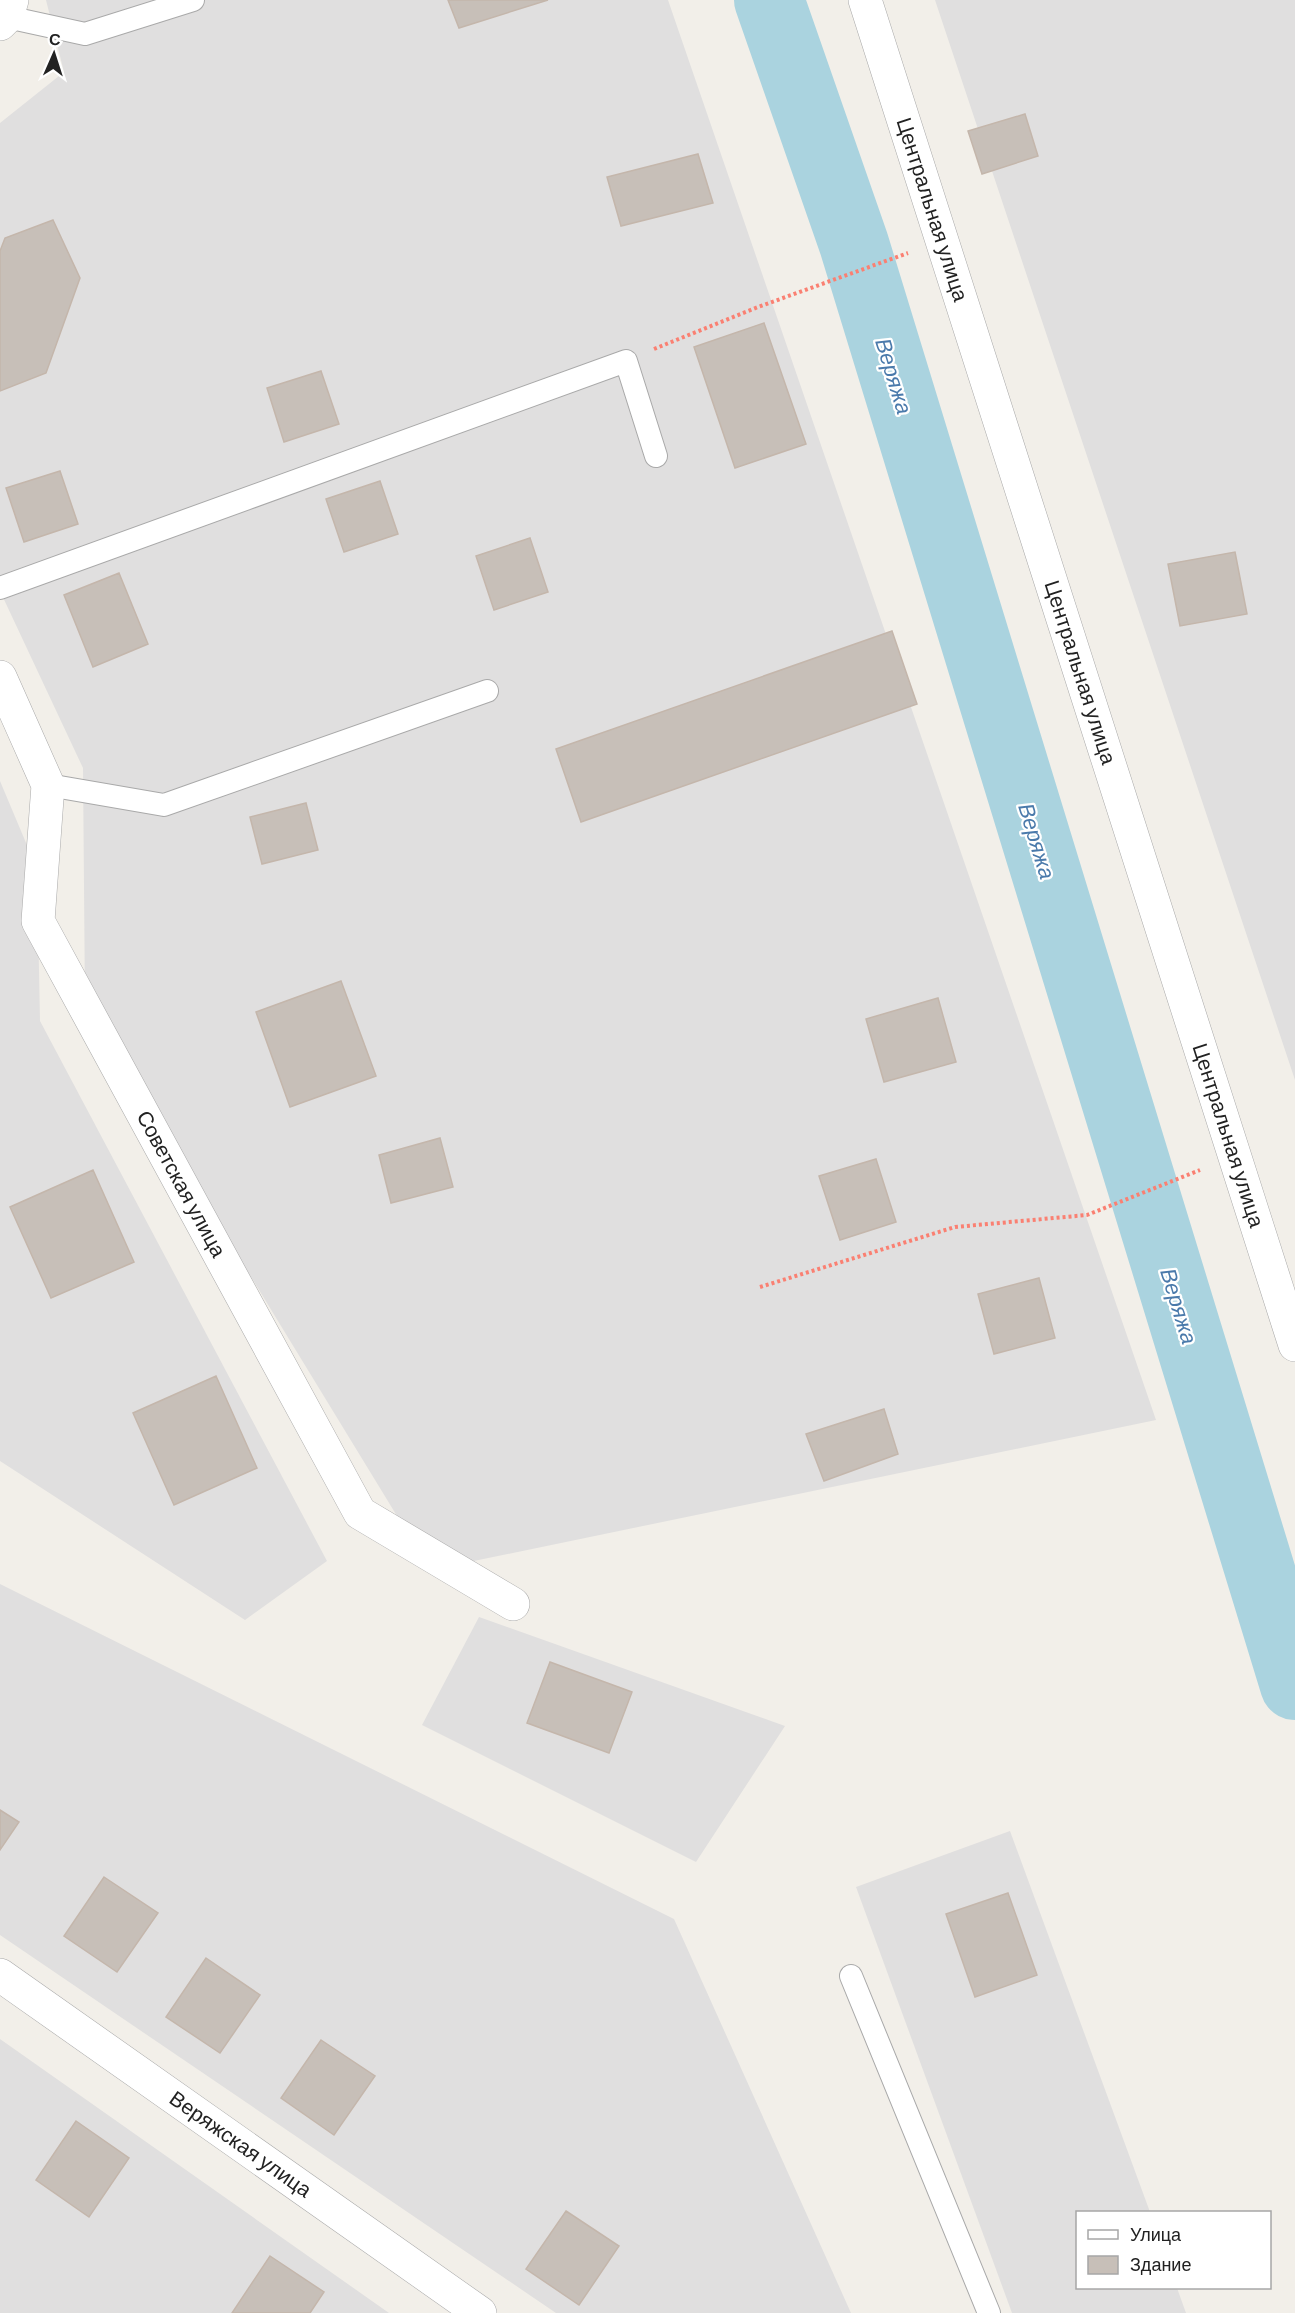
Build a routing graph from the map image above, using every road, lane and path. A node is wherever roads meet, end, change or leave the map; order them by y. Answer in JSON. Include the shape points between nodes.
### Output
{"nodes":[{"id":1,"x":193,"y":0,"type":"edge"},
{"id":2,"x":865,"y":0,"type":"edge"},
{"id":3,"x":6,"y":14,"type":"edge"},
{"id":4,"x":899,"y":255,"type":"dead end"},
{"id":5,"x":626,"y":361,"type":"junction"},
{"id":6,"x":656,"y":456,"type":"dead end"},
{"id":7,"x":0,"y":588,"type":"edge"},
{"id":8,"x":0,"y":677,"type":"edge"},
{"id":9,"x":487,"y":691,"type":"dead end"},
{"id":10,"x":48,"y":785,"type":"junction"},
{"id":11,"x":1170,"y":1180,"type":"dead end"},
{"id":12,"x":760,"y":1287,"type":"dead end"},
{"id":13,"x":1295,"y":1345,"type":"edge"},
{"id":14,"x":513,"y":1604,"type":"dead end"},
{"id":15,"x":0,"y":1975,"type":"edge"},
{"id":16,"x":851,"y":1976,"type":"dead end"},
{"id":17,"x":480,"y":2313,"type":"edge"},
{"id":18,"x":989,"y":2313,"type":"edge"}],
"edges":[{"from":1,"to":3,"type":"lane","via":[[85,34]]},
{"from":2,"to":13,"type":"street","name":"Центральная улица"},
{"from":4,"to":5,"type":"path"},
{"from":5,"to":6,"type":"lane"},
{"from":5,"to":7,"type":"lane"},
{"from":8,"to":10,"type":"street","name":"Советская улица"},
{"from":9,"to":10,"type":"lane","via":[[164,805]]},
{"from":10,"to":14,"type":"street","name":"Советская улица","via":[[38,921],[360,1513]]},
{"from":11,"to":12,"type":"path","via":[[1087,1215],[955,1227]]},
{"from":15,"to":17,"type":"street","name":"Веряжская улица"},
{"from":16,"to":18,"type":"lane"}]}
